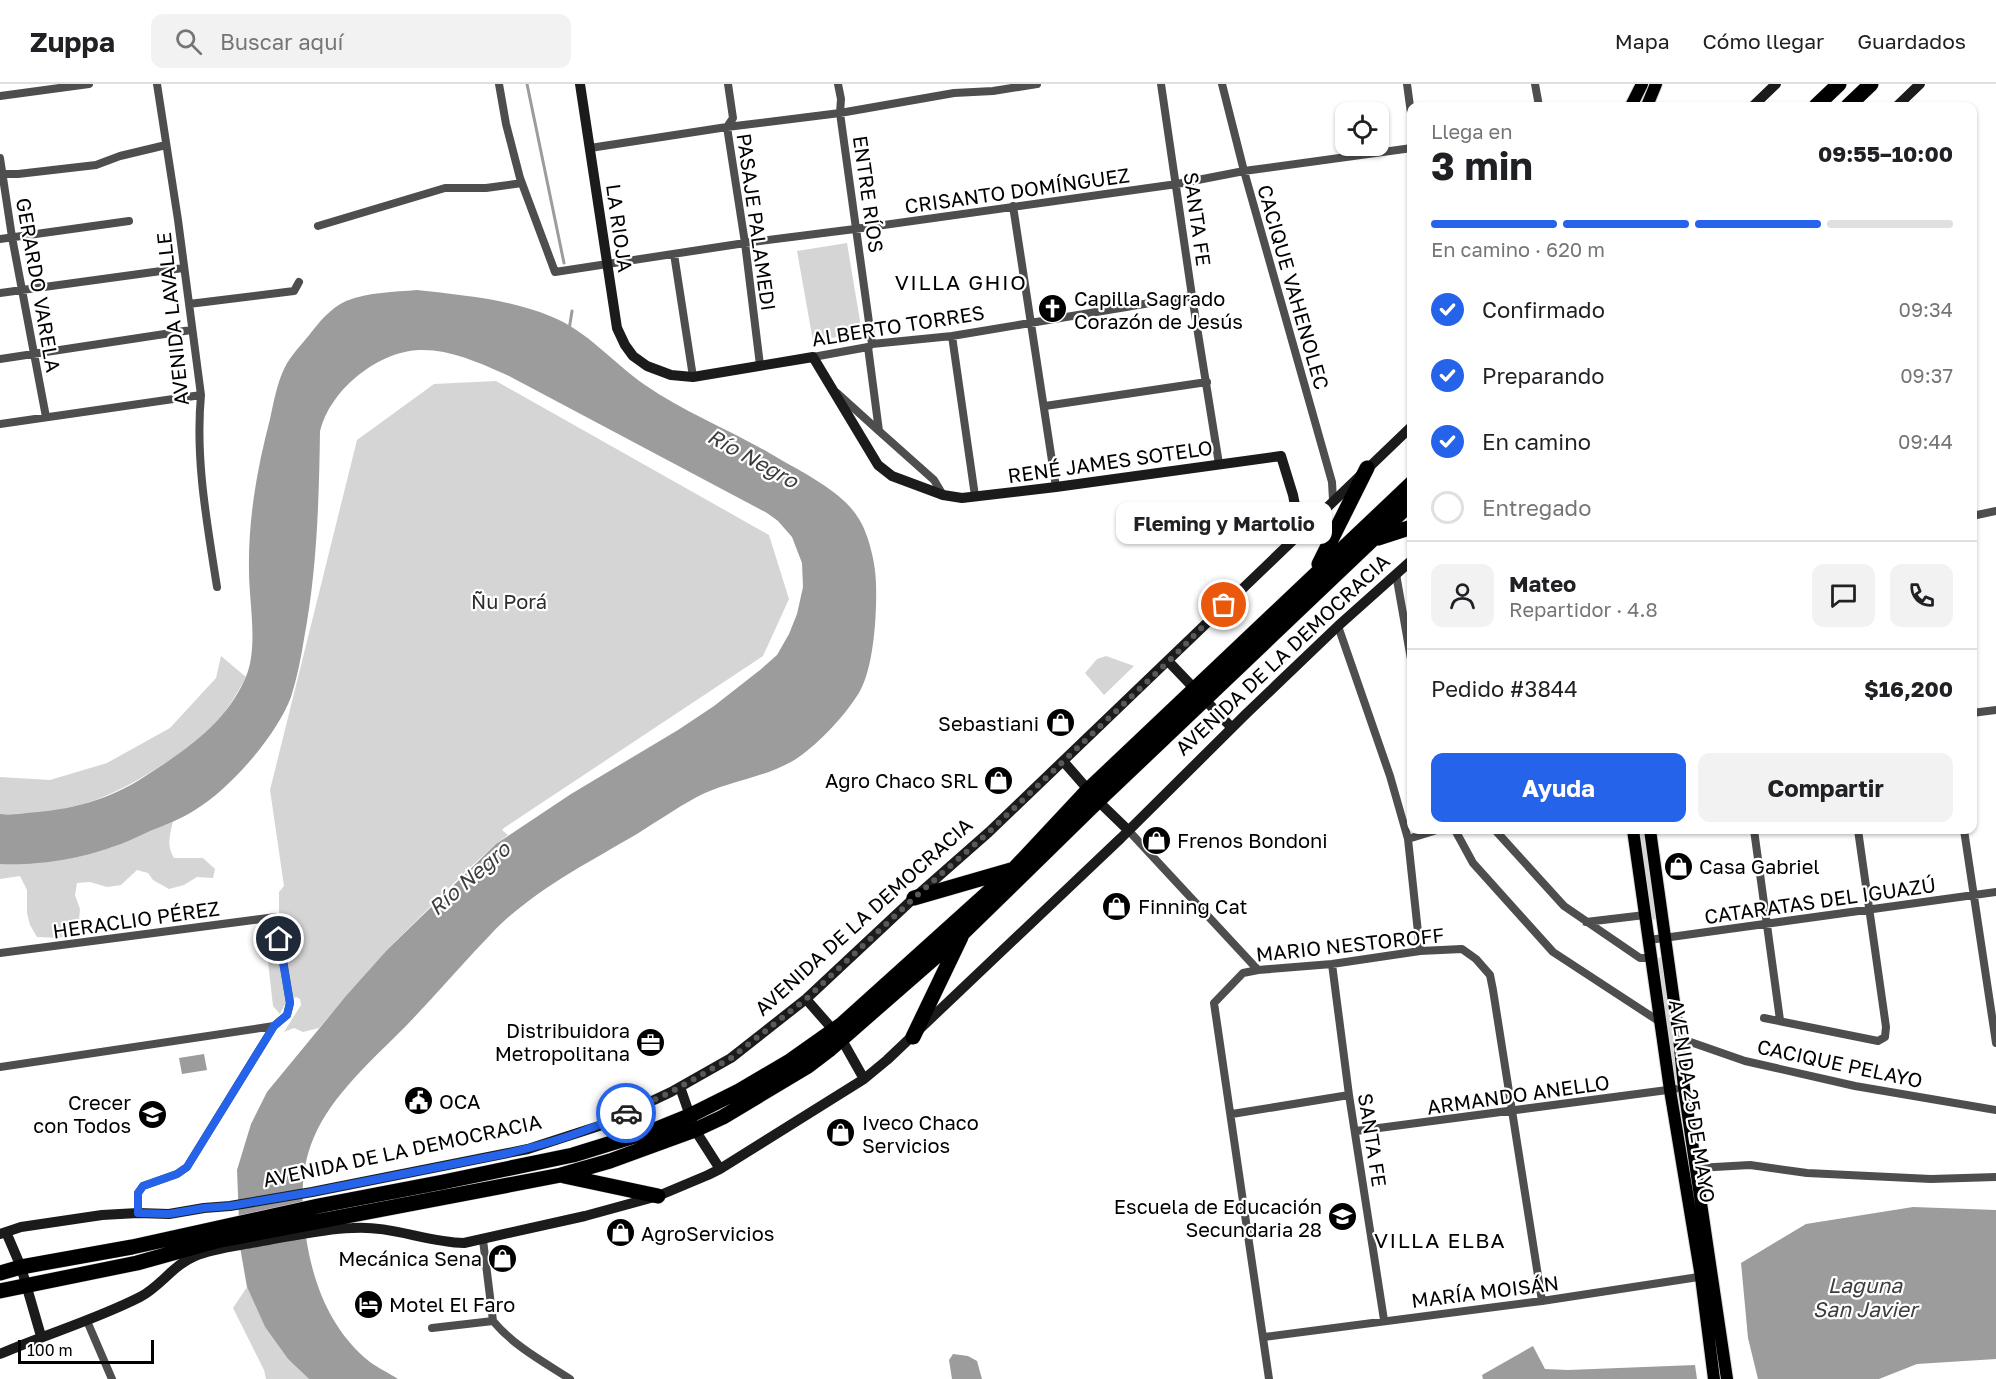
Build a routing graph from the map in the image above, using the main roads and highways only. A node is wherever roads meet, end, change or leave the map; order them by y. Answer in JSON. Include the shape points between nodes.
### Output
{"nodes":[{"id":1,"x":1642,"y":84,"type":"edge"},
{"id":2,"x":1656,"y":84,"type":"edge"},
{"id":3,"x":1839,"y":84,"type":"edge"},
{"id":4,"x":1871,"y":84,"type":"edge"},
{"id":5,"x":1633,"y":102,"type":"edge"},
{"id":6,"x":1649,"y":102,"type":"edge"},
{"id":7,"x":1820,"y":102,"type":"edge"},
{"id":8,"x":1852,"y":102,"type":"edge"},
{"id":9,"x":1367,"y":468,"type":"road end"},
{"id":10,"x":1407,"y":488,"type":"edge"},
{"id":11,"x":1407,"y":507,"type":"edge"},
{"id":12,"x":1407,"y":529,"type":"edge"},
{"id":13,"x":1372,"y":540,"type":"junction"},
{"id":14,"x":1303,"y":586,"type":"junction"},
{"id":15,"x":1200,"y":694,"type":"junction"},
{"id":16,"x":1093,"y":795,"type":"junction"},
{"id":17,"x":1634,"y":834,"type":"edge"},
{"id":18,"x":1651,"y":834,"type":"edge"},
{"id":19,"x":1014,"y":869,"type":"junction"},
{"id":20,"x":914,"y":898,"type":"road end"},
{"id":21,"x":964,"y":932,"type":"junction"},
{"id":22,"x":837,"y":1035,"type":"junction"},
{"id":23,"x":913,"y":1037,"type":"road end"},
{"id":24,"x":692,"y":1123,"type":"junction"},
{"id":25,"x":561,"y":1175,"type":"junction"},
{"id":26,"x":658,"y":1196,"type":"road end"},
{"id":27,"x":318,"y":1212,"type":"junction"},
{"id":28,"x":215,"y":1240,"type":"junction"},
{"id":29,"x":0,"y":1273,"type":"edge"},
{"id":30,"x":1706,"y":1276,"type":"junction"},
{"id":31,"x":0,"y":1291,"type":"edge"},
{"id":32,"x":1714,"y":1379,"type":"edge"},
{"id":33,"x":1727,"y":1379,"type":"edge"}],
"edges":[{"from":1,"to":5,"type":"main road"},
{"from":2,"to":6,"type":"main road"},
{"from":3,"to":7,"type":"highway"},
{"from":4,"to":8,"type":"highway"},
{"from":9,"to":14,"type":"highway","via":[[1330,544]]},
{"from":10,"to":14,"type":"highway","name":"AVENIDA DE LA DEMOCRACIA"},
{"from":11,"to":13,"type":"highway","name":"AVENIDA DE LA DEMOCRACIA"},
{"from":12,"to":13,"type":"highway"},
{"from":13,"to":15,"type":"highway","name":"AVENIDA DE LA DEMOCRACIA"},
{"from":14,"to":15,"type":"highway","name":"AVENIDA DE LA DEMOCRACIA"},
{"from":15,"to":16,"type":"highway","name":"AVENIDA DE LA DEMOCRACIA"},
{"from":16,"to":19,"type":"highway","name":"AVENIDA DE LA DEMOCRACIA"},
{"from":16,"to":21,"type":"highway","name":"AVENIDA DE LA DEMOCRACIA"},
{"from":17,"to":30,"type":"main road","name":"AVENIDA 25 DE MAYO","via":[[1670,1090]]},
{"from":18,"to":30,"type":"main road","name":"AVENIDA 25 DE MAYO","via":[[1697,1168]]},
{"from":19,"to":20,"type":"highway"},
{"from":19,"to":22,"type":"highway","name":"AVENIDA DE LA DEMOCRACIA","via":[[841,1025]]},
{"from":21,"to":22,"type":"highway","name":"AVENIDA DE LA DEMOCRACIA"},
{"from":21,"to":23,"type":"highway"},
{"from":22,"to":24,"type":"highway","name":"AVENIDA DE LA DEMOCRACIA"},
{"from":24,"to":25,"type":"highway","name":"AVENIDA DE LA DEMOCRACIA","via":[[639,1152]]},
{"from":24,"to":27,"type":"highway","name":"AVENIDA DE LA DEMOCRACIA","via":[[573,1155]]},
{"from":25,"to":26,"type":"highway"},
{"from":25,"to":27,"type":"highway","name":"AVENIDA DE LA DEMOCRACIA"},
{"from":27,"to":28,"type":"highway","name":"AVENIDA DE LA DEMOCRACIA"},
{"from":28,"to":29,"type":"highway","name":"AVENIDA DE LA DEMOCRACIA","via":[[132,1246]]},
{"from":28,"to":31,"type":"highway","name":"AVENIDA DE LA DEMOCRACIA","via":[[137,1263]]},
{"from":30,"to":32,"type":"main road","name":"AVENIDA 25 DE MAYO"},
{"from":30,"to":33,"type":"main road","name":"AVENIDA 25 DE MAYO"}]}
